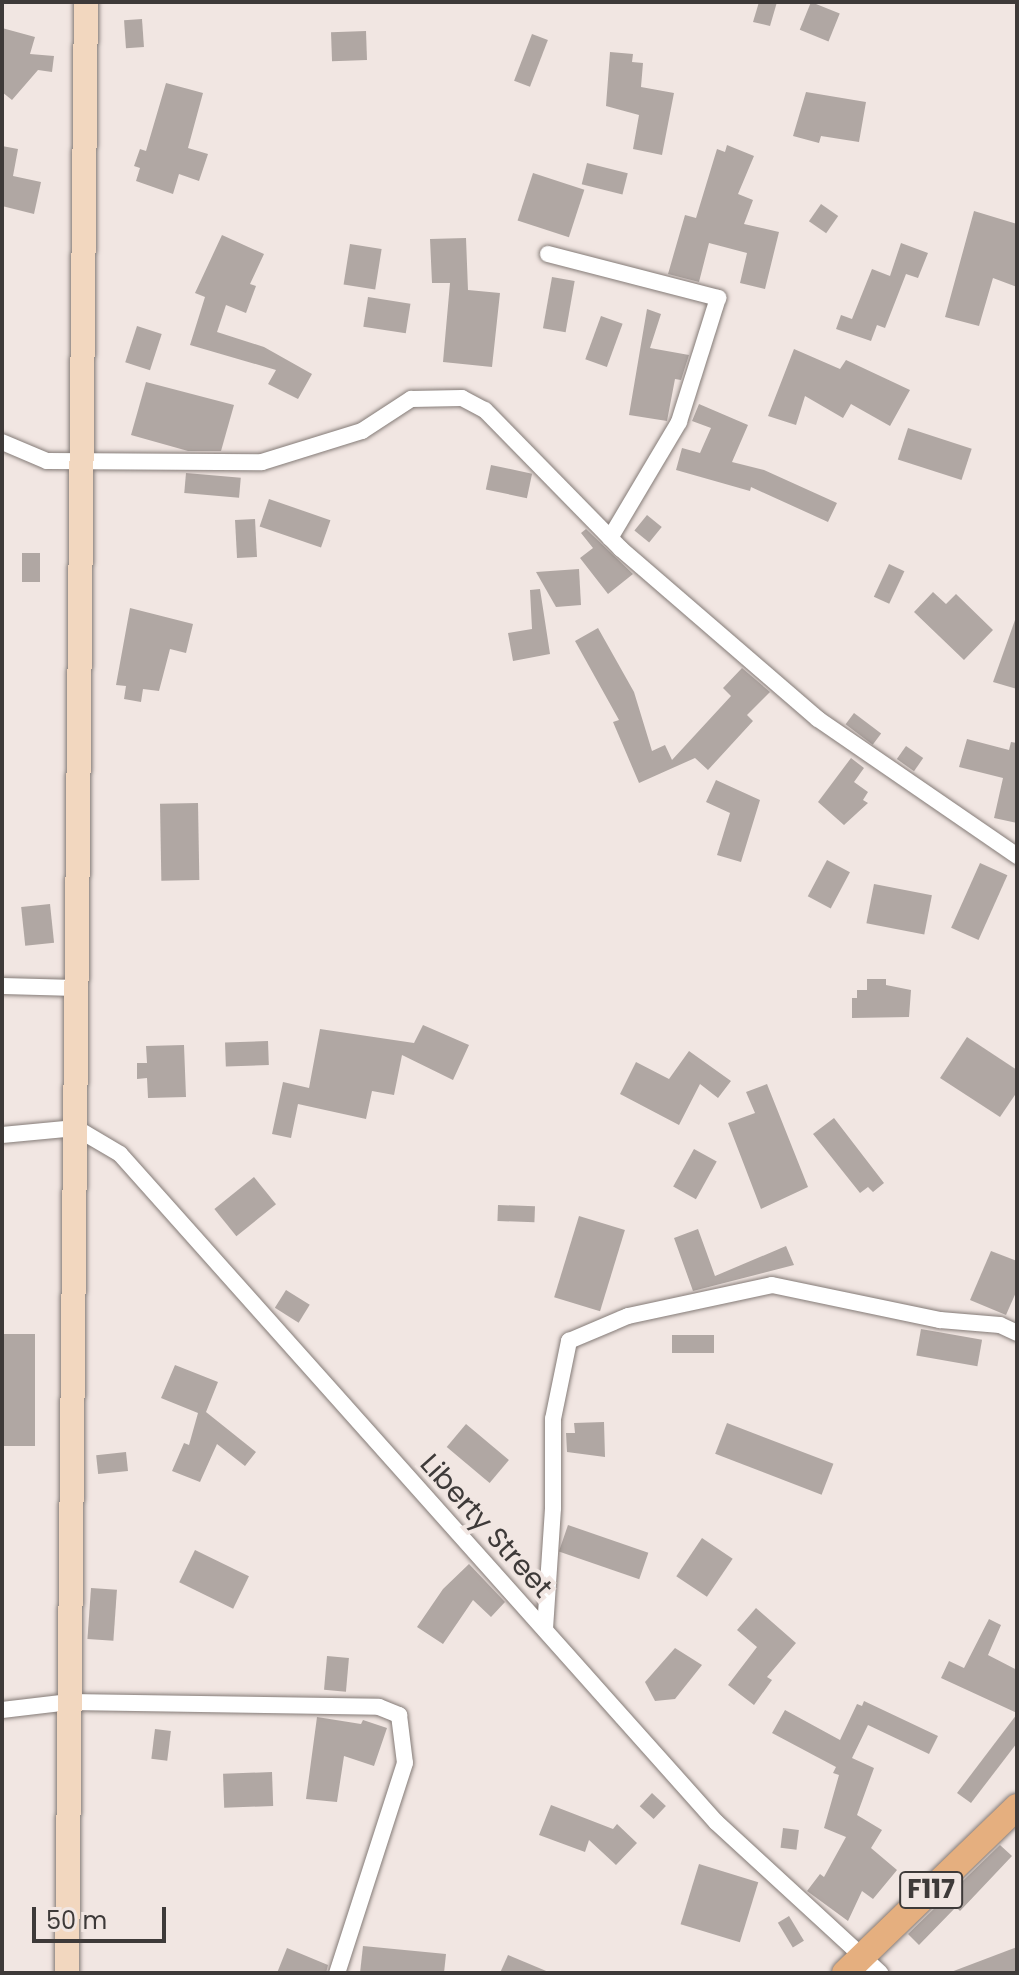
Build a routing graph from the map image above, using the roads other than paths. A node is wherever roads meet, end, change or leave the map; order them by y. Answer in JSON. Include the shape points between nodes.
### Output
{"nodes":[{"id":1,"x":86,"y":2,"type":"edge"},
{"id":2,"x":548,"y":254,"type":"dead end"},
{"id":3,"x":2,"y":442,"type":"edge"},
{"id":4,"x":82,"y":462,"type":"junction"},
{"id":5,"x":610,"y":538,"type":"junction"},
{"id":6,"x":1017,"y":856,"type":"edge"},
{"id":7,"x":2,"y":986,"type":"edge"},
{"id":8,"x":77,"y":988,"type":"junction"},
{"id":9,"x":76,"y":1128,"type":"junction"},
{"id":10,"x":2,"y":1135,"type":"edge"},
{"id":11,"x":1017,"y":1333,"type":"edge"},
{"id":12,"x":545,"y":1629,"type":"junction"},
{"id":13,"x":70,"y":1702,"type":"junction"},
{"id":14,"x":2,"y":1710,"type":"edge"},
{"id":15,"x":1017,"y":1807,"type":"edge"},
{"id":16,"x":862,"y":1968,"type":"edge"},
{"id":17,"x":67,"y":1973,"type":"edge"},
{"id":18,"x":337,"y":1973,"type":"edge"}],
"edges":[{"from":1,"to":4,"type":"main road"},
{"from":2,"to":5,"type":"street","via":[[718,298],[679,422]]},
{"from":3,"to":4,"type":"street","via":[[47,461]]},
{"from":4,"to":5,"type":"street","via":[[262,462],[362,431],[411,399],[462,398],[485,410]]},
{"from":4,"to":8,"type":"main road"},
{"from":5,"to":6,"type":"street","via":[[818,719]]},
{"from":7,"to":8,"type":"street"},
{"from":8,"to":9,"type":"main road"},
{"from":9,"to":10,"type":"street"},
{"from":9,"to":12,"type":"street","name":"Liberty Street","via":[[120,1154]]},
{"from":9,"to":13,"type":"main road"},
{"from":11,"to":12,"type":"street","via":[[1000,1325],[940,1320],[772,1285],[628,1316],[569,1341],[553,1419]]},
{"from":12,"to":16,"type":"street","name":"Liberty Street","via":[[716,1822]]},
{"from":13,"to":14,"type":"street"},
{"from":13,"to":17,"type":"main road"},
{"from":13,"to":18,"type":"street","via":[[379,1707],[399,1715],[405,1763]]},
{"from":15,"to":16,"type":"main road","number":"F117"}]}
